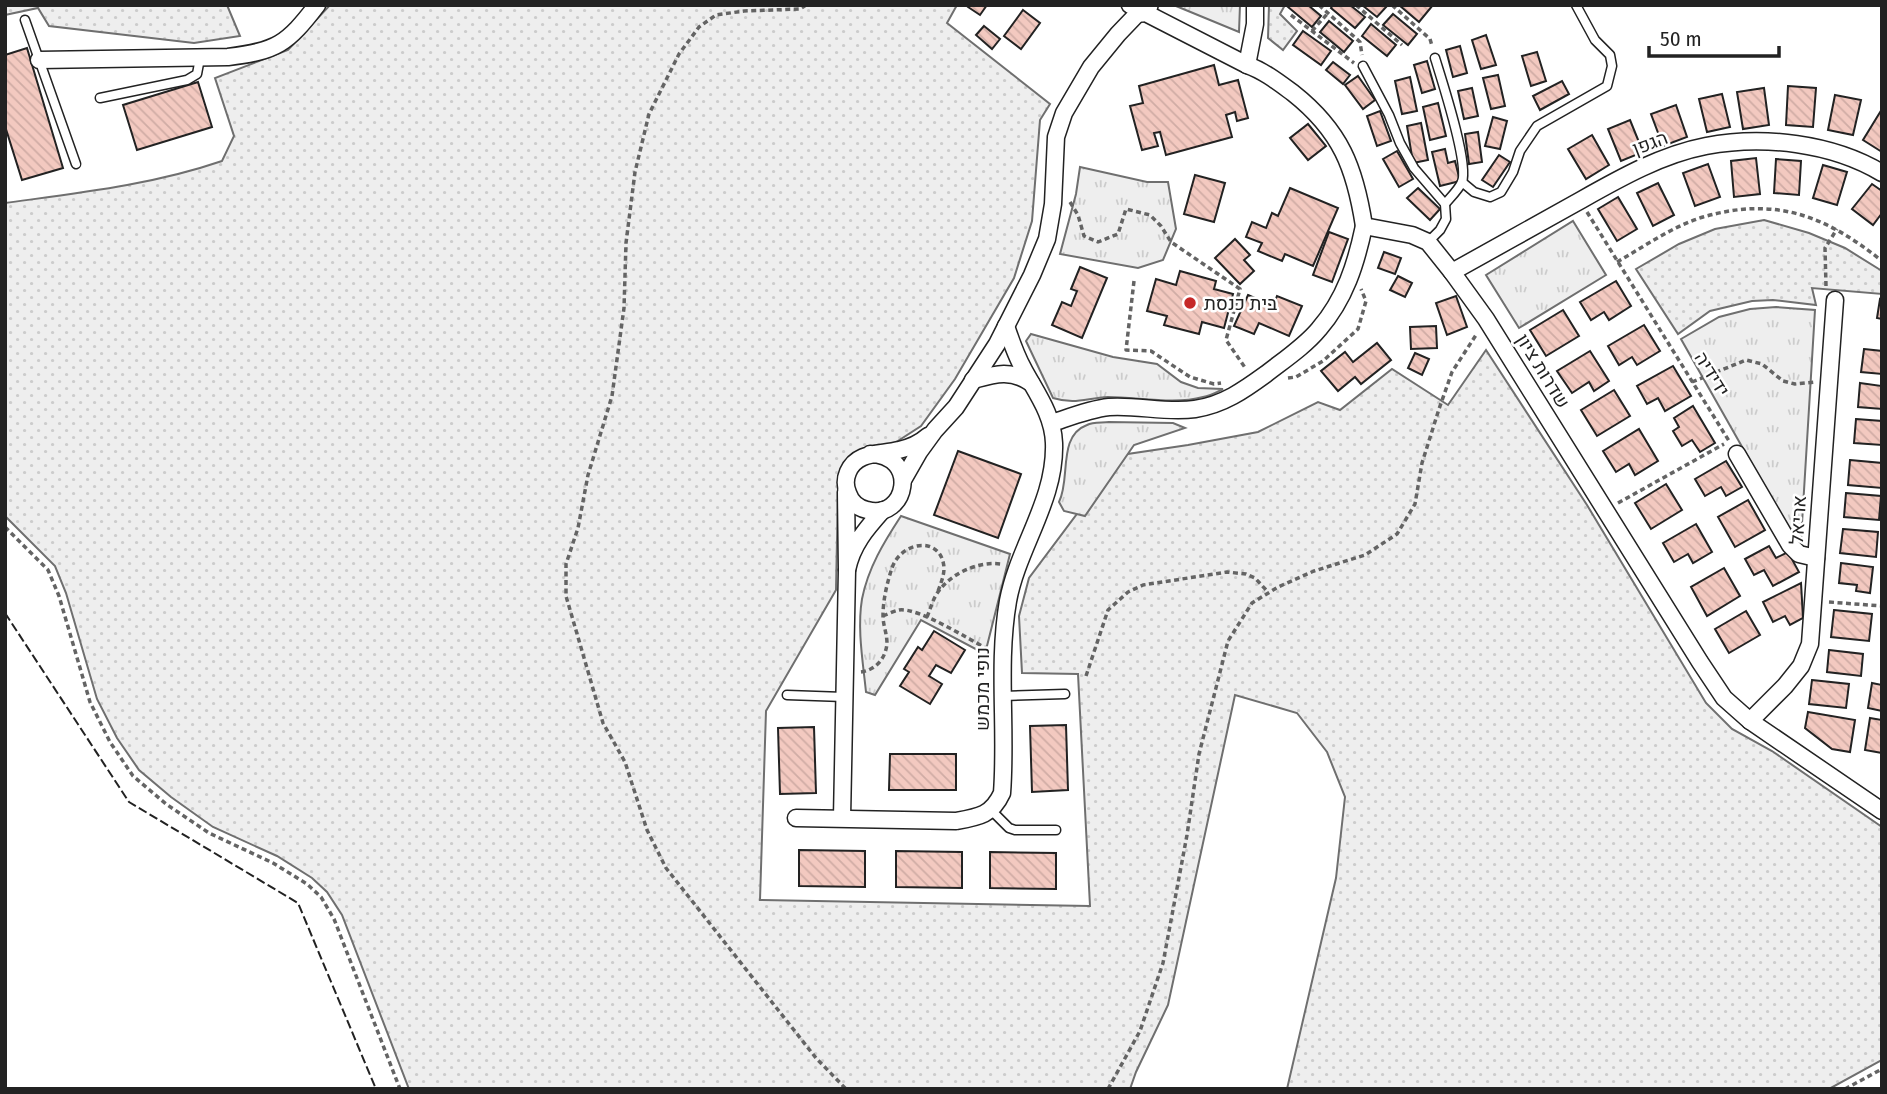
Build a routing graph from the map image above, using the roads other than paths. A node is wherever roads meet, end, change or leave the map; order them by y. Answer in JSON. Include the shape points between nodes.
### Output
{"nodes":[{"id":1,"x":317,"y":5,"type":"edge"},
{"id":2,"x":1255,"y":5,"type":"edge"},
{"id":3,"x":1576,"y":5,"type":"edge"},
{"id":4,"x":1139,"y":7,"type":"edge"},
{"id":5,"x":25,"y":20,"type":"dead end"},
{"id":6,"x":200,"y":58,"type":"junction"},
{"id":7,"x":1435,"y":58,"type":"road end"},
{"id":8,"x":39,"y":60,"type":"junction"},
{"id":9,"x":1247,"y":65,"type":"junction"},
{"id":10,"x":1363,"y":66,"type":"road end"},
{"id":11,"x":100,"y":98,"type":"dead end"},
{"id":12,"x":76,"y":164,"type":"dead end"},
{"id":13,"x":1882,"y":173,"type":"edge"},
{"id":14,"x":1462,"y":182,"type":"junction"},
{"id":15,"x":1445,"y":204,"type":"junction"},
{"id":16,"x":1364,"y":226,"type":"junction"},
{"id":17,"x":1428,"y":242,"type":"junction"},
{"id":18,"x":1452,"y":272,"type":"junction"},
{"id":19,"x":1835,"y":300,"type":"road end"},
{"id":20,"x":1006,"y":326,"type":"junction"},
{"id":21,"x":973,"y":380,"type":"junction"},
{"id":22,"x":1031,"y":383,"type":"junction"},
{"id":23,"x":1052,"y":423,"type":"junction"},
{"id":24,"x":935,"y":430,"type":"junction"},
{"id":25,"x":1733,"y":448,"type":"road end"},
{"id":26,"x":870,"y":454,"type":"junction"},
{"id":27,"x":903,"y":480,"type":"junction"},
{"id":28,"x":846,"y":489,"type":"junction"},
{"id":29,"x":883,"y":510,"type":"junction"},
{"id":30,"x":1816,"y":558,"type":"junction"},
{"id":31,"x":847,"y":570,"type":"junction"},
{"id":32,"x":1065,"y":694,"type":"dead end"},
{"id":33,"x":787,"y":695,"type":"dead end"},
{"id":34,"x":1003,"y":696,"type":"junction"},
{"id":35,"x":844,"y":697,"type":"junction"},
{"id":36,"x":1750,"y":721,"type":"junction"},
{"id":37,"x":990,"y":809,"type":"junction"},
{"id":38,"x":1881,"y":809,"type":"edge"},
{"id":39,"x":796,"y":818,"type":"dead end"},
{"id":40,"x":842,"y":818,"type":"junction"},
{"id":41,"x":1056,"y":830,"type":"dead end"}],
"edges":[{"from":1,"to":6,"type":"street","via":[[288,39],[273,48]]},
{"from":2,"to":9,"type":"street"},
{"from":3,"to":14,"type":"lane","via":[[1595,40],[1610,55],[1606,86],[1538,126],[1501,192],[1490,197]]},
{"from":4,"to":9,"type":"street"},
{"from":4,"to":20,"type":"street","via":[[1091,67],[1063,113],[1056,137],[1047,239]]},
{"from":5,"to":8,"type":"lane"},
{"from":6,"to":8,"type":"street"},
{"from":6,"to":11,"type":"lane","via":[[197,74],[187,80]]},
{"from":7,"to":14,"type":"lane","via":[[1454,125]]},
{"from":8,"to":12,"type":"lane"},
{"from":9,"to":16,"type":"street","via":[[1282,84],[1328,125],[1359,192]]},
{"from":10,"to":15,"type":"lane","via":[[1413,168]]},
{"from":13,"to":18,"type":"street","name":"הגפן","via":[[1862,162],[1793,143],[1705,146],[1623,177]]},
{"from":14,"to":15,"type":"lane"},
{"from":15,"to":17,"type":"lane","via":[[1446,219]]},
{"from":16,"to":17,"type":"street"},
{"from":16,"to":23,"type":"street","via":[[1353,271],[1318,331],[1229,399],[1175,411],[1110,407]]},
{"from":17,"to":18,"type":"street","name":"שדרות ציון"},
{"from":18,"to":36,"type":"street","name":"שדרות ציון","via":[[1486,319],[1714,685]]},
{"from":19,"to":30,"type":"street","name":"אריאל"},
{"from":20,"to":21,"type":"street"},
{"from":20,"to":22,"type":"street","name":"נופי מכמש"},
{"from":21,"to":22,"type":"street","via":[[1007,374]]},
{"from":21,"to":24,"type":"street"},
{"from":22,"to":23,"type":"street","name":"נופי מכמש"},
{"from":23,"to":34,"type":"street","name":"נופי מכמש","via":[[1051,482],[1016,571],[1004,622]]},
{"from":24,"to":26,"type":"street","via":[[900,450]]},
{"from":24,"to":27,"type":"street"},
{"from":25,"to":30,"type":"street","via":[[1790,545],[1799,554]]},
{"from":26,"to":27,"type":"street","via":[[895,463]]},
{"from":26,"to":28,"type":"street","via":[[853,463]]},
{"from":27,"to":29,"type":"street","via":[[898,499]]},
{"from":28,"to":29,"type":"street","via":[[856,505]]},
{"from":28,"to":31,"type":"street"},
{"from":29,"to":31,"type":"street","via":[[858,539]]},
{"from":30,"to":36,"type":"street","name":"אריאל","via":[[1810,644],[1801,666]]},
{"from":31,"to":35,"type":"street"},
{"from":32,"to":34,"type":"lane"},
{"from":33,"to":35,"type":"lane"},
{"from":34,"to":37,"type":"street","name":"נופי מכמש","via":[[1002,793]]},
{"from":35,"to":40,"type":"street"},
{"from":36,"to":38,"type":"street","name":"שדרות ציון"},
{"from":37,"to":40,"type":"street","via":[[956,821]]},
{"from":37,"to":41,"type":"lane","via":[[1015,830]]},
{"from":39,"to":40,"type":"street"}]}
